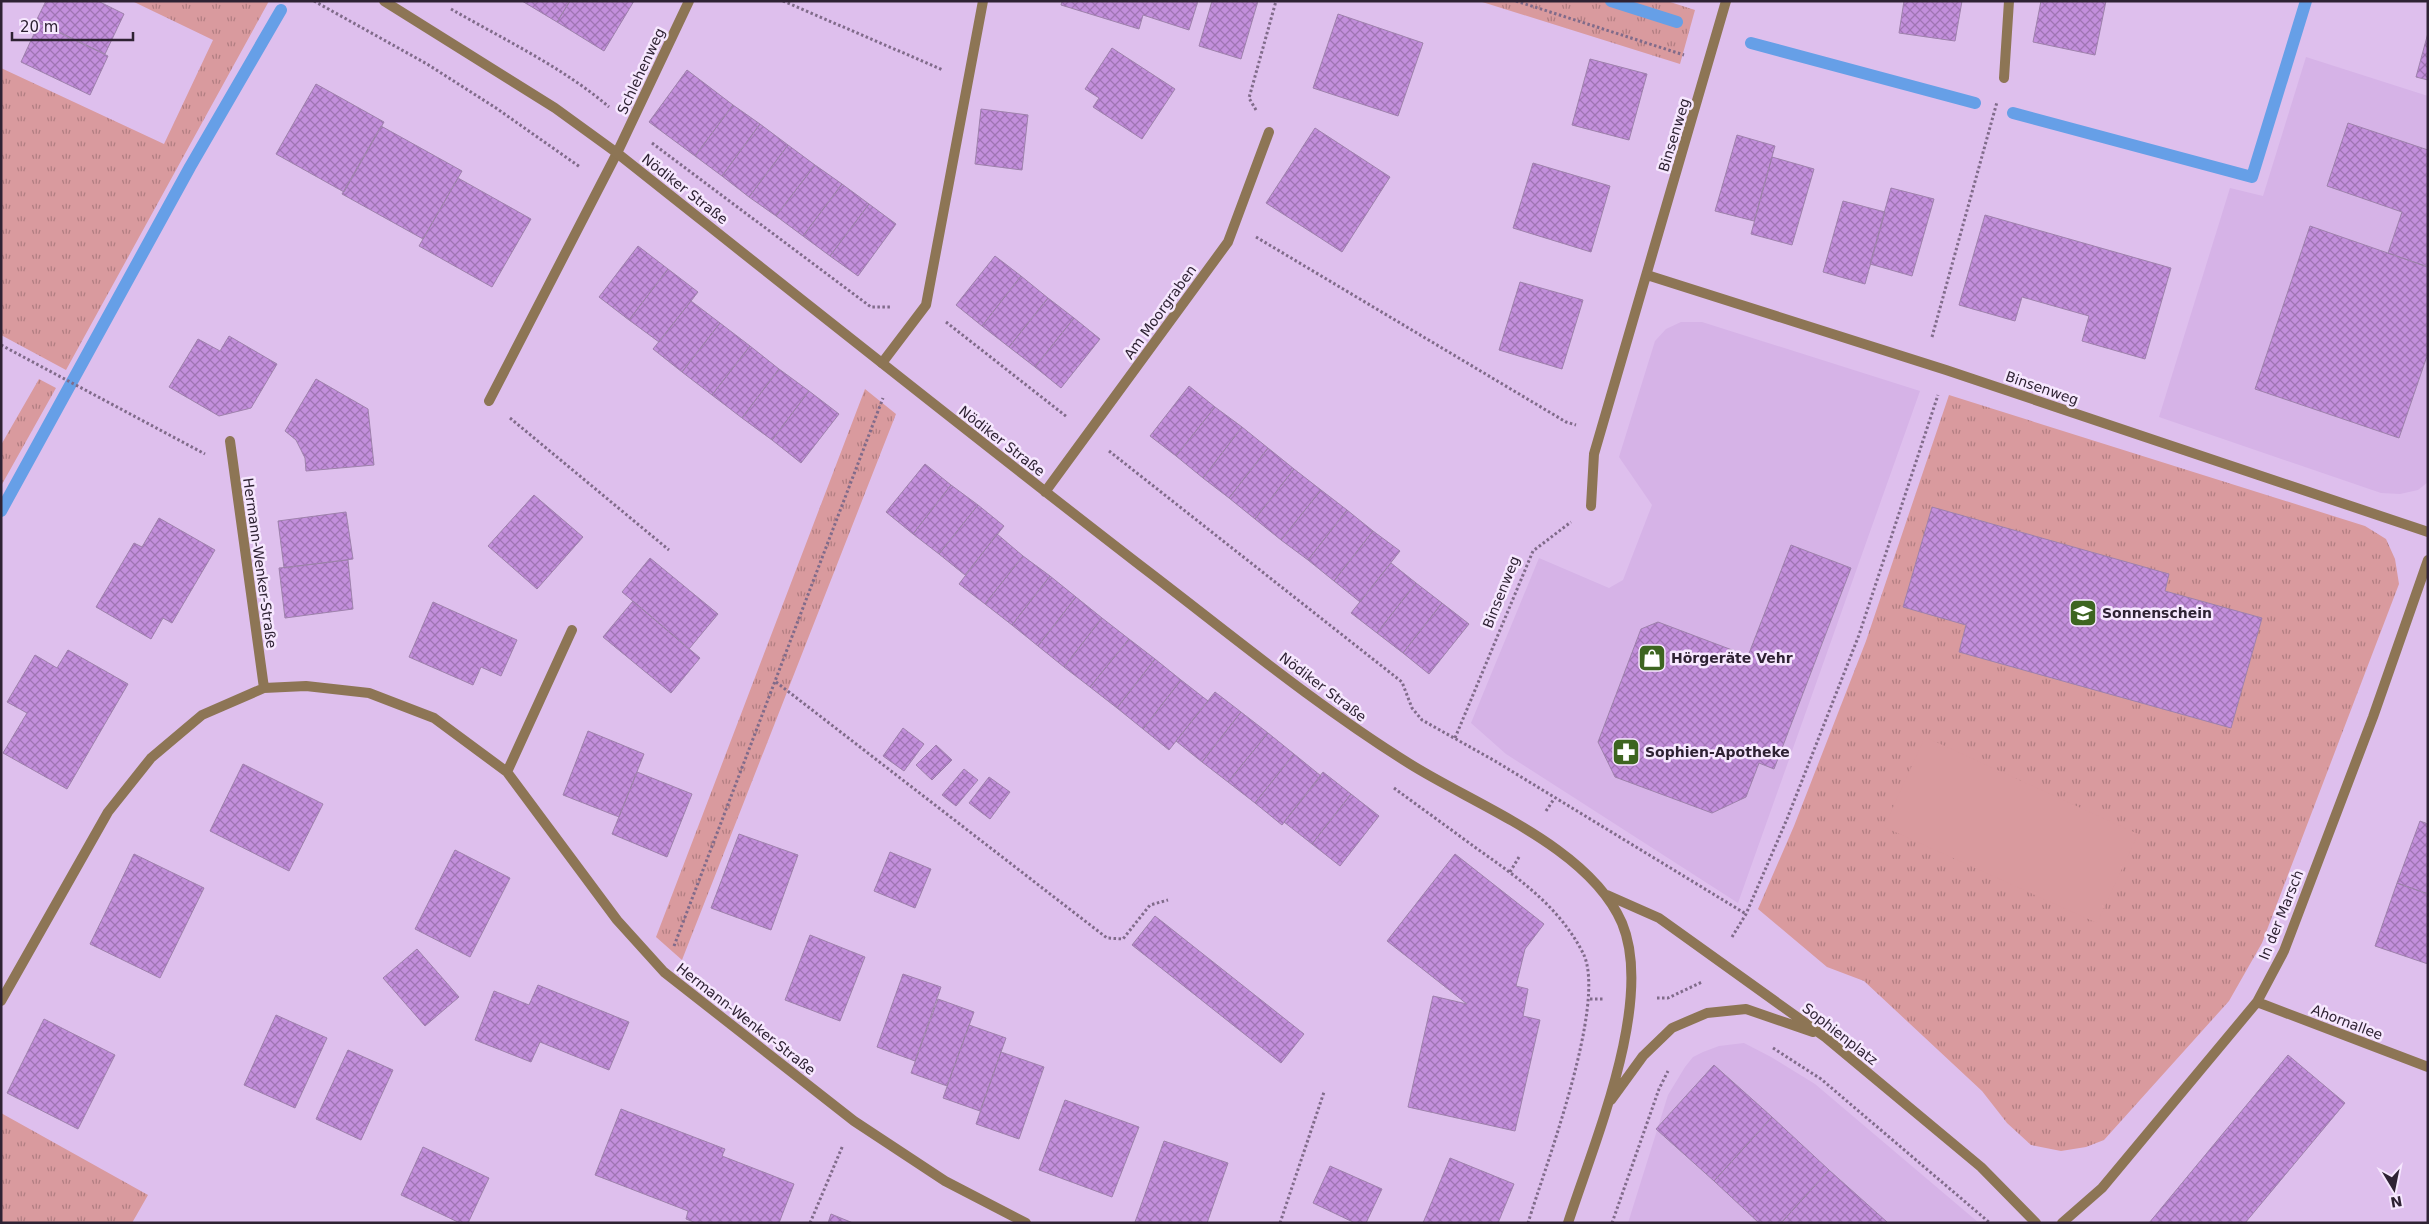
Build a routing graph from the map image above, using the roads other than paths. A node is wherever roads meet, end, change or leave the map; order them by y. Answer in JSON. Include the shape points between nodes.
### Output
{"nodes":[{"id":1,"x":384,"y":1,"type":"edge"},
{"id":2,"x":690,"y":1,"type":"edge"},
{"id":3,"x":983,"y":1,"type":"edge"},
{"id":4,"x":1726,"y":1,"type":"edge"},
{"id":5,"x":2009,"y":1,"type":"edge"},
{"id":6,"x":2004,"y":78,"type":"road end"},
{"id":7,"x":1269,"y":132,"type":"road end"},
{"id":8,"x":617,"y":153,"type":"junction"},
{"id":9,"x":1647,"y":275,"type":"junction"},
{"id":10,"x":882,"y":363,"type":"junction"},
{"id":11,"x":489,"y":401,"type":"road end"},
{"id":12,"x":230,"y":441,"type":"dead end"},
{"id":13,"x":1045,"y":492,"type":"junction"},
{"id":14,"x":1591,"y":506,"type":"road end"},
{"id":15,"x":2428,"y":532,"type":"edge"},
{"id":16,"x":2428,"y":560,"type":"edge"},
{"id":17,"x":572,"y":630,"type":"dead end"},
{"id":18,"x":264,"y":688,"type":"junction"},
{"id":19,"x":507,"y":772,"type":"junction"},
{"id":20,"x":1607,"y":895,"type":"junction"},
{"id":21,"x":1,"y":1002,"type":"edge"},
{"id":22,"x":2257,"y":1002,"type":"junction"},
{"id":23,"x":1826,"y":1037,"type":"junction"},
{"id":24,"x":2428,"y":1067,"type":"edge"},
{"id":25,"x":1606,"y":1108,"type":"junction"},
{"id":26,"x":1026,"y":1223,"type":"edge"},
{"id":27,"x":1568,"y":1223,"type":"edge"},
{"id":28,"x":2036,"y":1223,"type":"edge"},
{"id":29,"x":2062,"y":1223,"type":"edge"}],
"edges":[{"from":1,"to":8,"type":"street","name":"Nödiker Straße","via":[[555,108]]},
{"from":2,"to":8,"type":"street","name":"Schlehenweg"},
{"from":3,"to":10,"type":"street","via":[[926,305]]},
{"from":4,"to":9,"type":"street","name":"Binsenweg"},
{"from":5,"to":6,"type":"street"},
{"from":7,"to":13,"type":"street","name":"Am Moorgraben","via":[[1228,242]]},
{"from":8,"to":10,"type":"street","name":"Nödiker Straße"},
{"from":8,"to":11,"type":"street","name":"Schlehenweg"},
{"from":9,"to":14,"type":"street","name":"Binsenweg","via":[[1594,454]]},
{"from":9,"to":15,"type":"street","name":"Binsenweg","via":[[1946,370]]},
{"from":10,"to":13,"type":"street","name":"Nödiker Straße"},
{"from":12,"to":18,"type":"street","name":"Hermann-Wenker-Straße"},
{"from":13,"to":20,"type":"street","name":"Nödiker Straße","via":[[1345,722],[1570,858]]},
{"from":16,"to":22,"type":"street","name":"In der Marsch","via":[[2288,942]]},
{"from":17,"to":19,"type":"street"},
{"from":18,"to":19,"type":"street","name":"Hermann-Wenker-Straße","via":[[306,686],[369,693],[434,718]]},
{"from":18,"to":21,"type":"street","name":"Hermann-Wenker-Straße","via":[[202,715],[151,758],[108,812]]},
{"from":19,"to":26,"type":"street","name":"Hermann-Wenker-Straße","via":[[617,920],[664,972],[854,1121],[945,1181]]},
{"from":20,"to":23,"type":"street","name":"Sophienplatz","via":[[1659,918]]},
{"from":20,"to":25,"type":"street","via":[[1623,926],[1630,960],[1630,998],[1622,1050]]},
{"from":22,"to":24,"type":"street","name":"Ahornallee"},
{"from":22,"to":29,"type":"street","name":"In der Marsch","via":[[2102,1188]]},
{"from":23,"to":25,"type":"street","via":[[1746,1009],[1707,1013],[1672,1028],[1643,1056]]},
{"from":23,"to":28,"type":"street","name":"Sophienplatz","via":[[1981,1167]]},
{"from":25,"to":27,"type":"street"}]}
